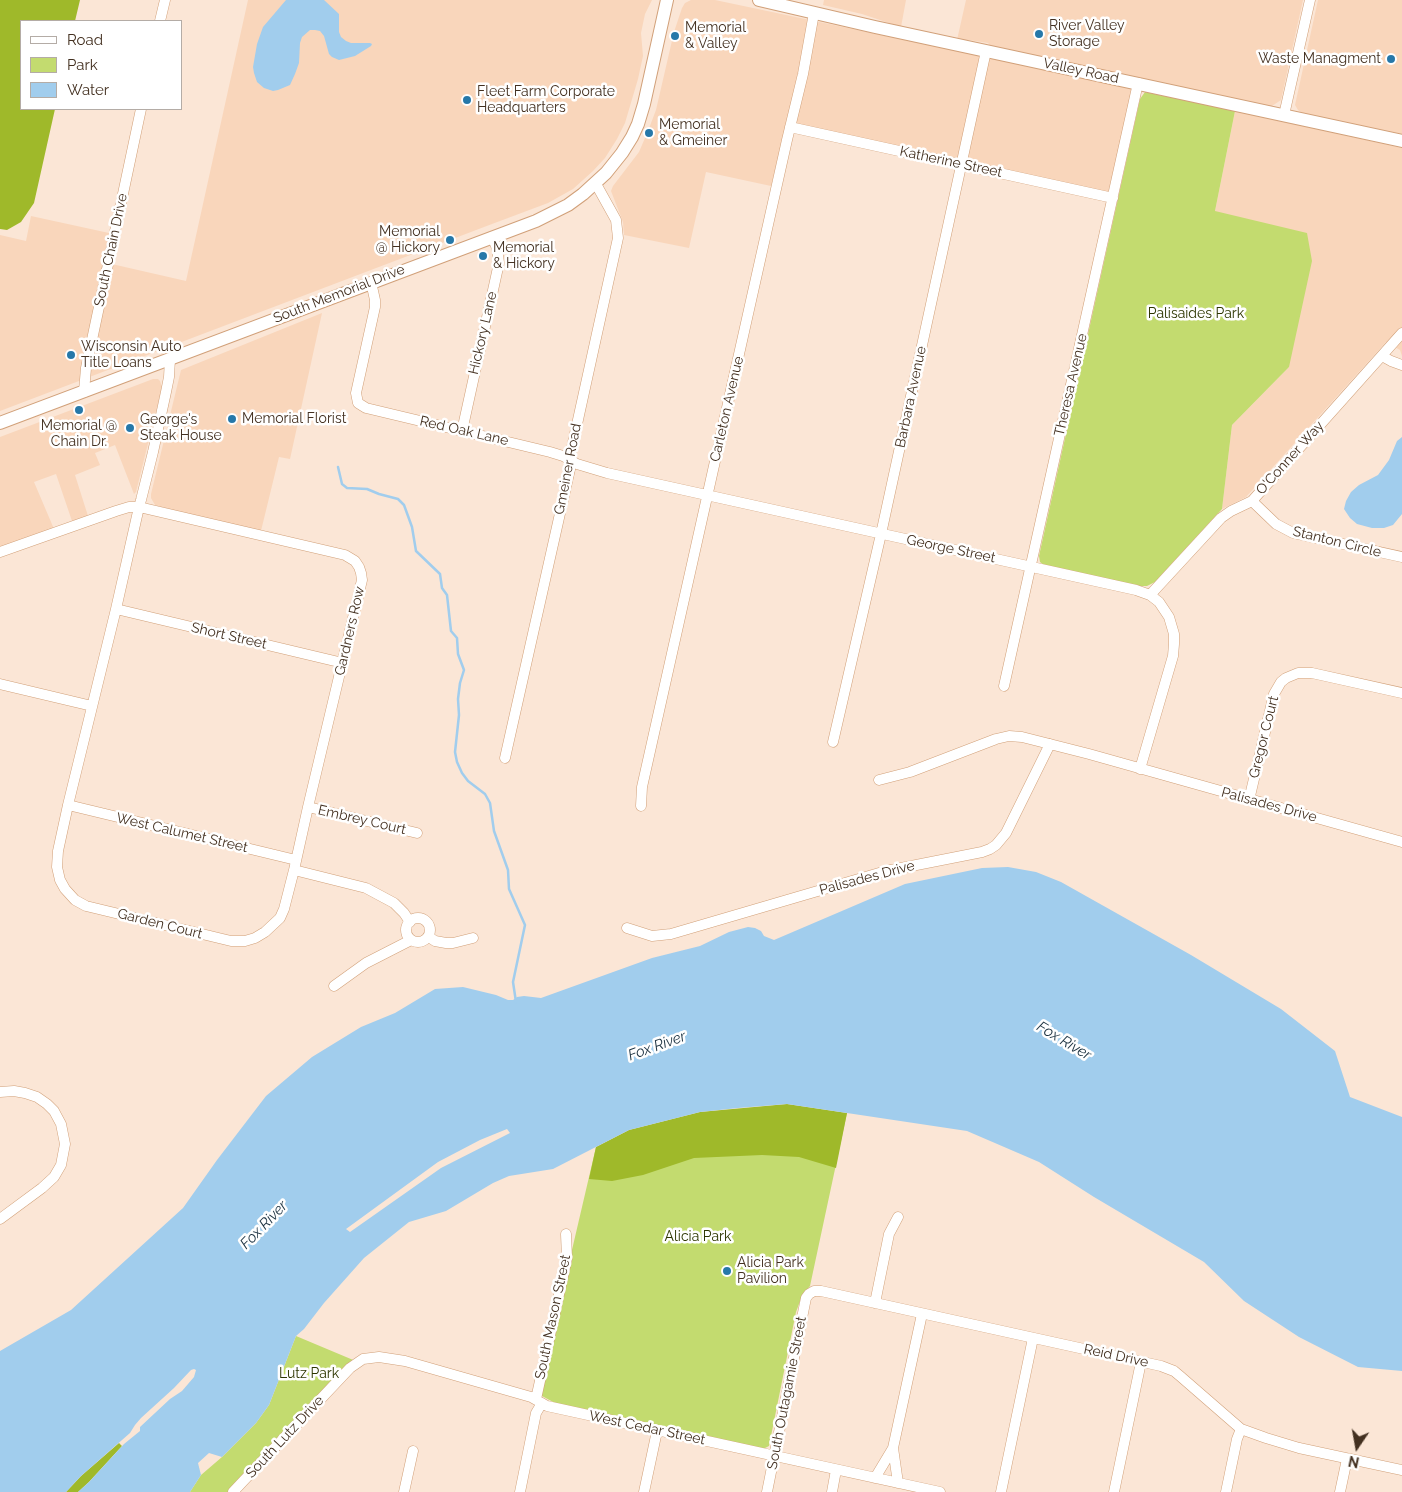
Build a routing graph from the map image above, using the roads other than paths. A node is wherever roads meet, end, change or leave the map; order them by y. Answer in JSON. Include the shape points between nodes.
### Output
{"nodes":[{"id":1,"x":165,"y":0,"type":"edge"},
{"id":2,"x":667,"y":0,"type":"edge"},
{"id":3,"x":759,"y":0,"type":"edge"},
{"id":4,"x":1310,"y":0,"type":"edge"},
{"id":5,"x":814,"y":13,"type":"junction"},
{"id":6,"x":160,"y":20,"type":"edge"},
{"id":7,"x":986,"y":51,"type":"junction"},
{"id":8,"x":1138,"y":83,"type":"junction"},
{"id":9,"x":141,"y":110,"type":"edge"},
{"id":10,"x":1284,"y":115,"type":"junction"},
{"id":11,"x":790,"y":127,"type":"junction"},
{"id":12,"x":1402,"y":141,"type":"edge"},
{"id":13,"x":961,"y":164,"type":"junction"},
{"id":14,"x":596,"y":184,"type":"junction"},
{"id":15,"x":1113,"y":198,"type":"junction"},
{"id":16,"x":492,"y":237,"type":"junction"},
{"id":17,"x":371,"y":282,"type":"junction"},
{"id":18,"x":1402,"y":334,"type":"edge"},
{"id":19,"x":1382,"y":356,"type":"junction"},
{"id":20,"x":170,"y":359,"type":"junction"},
{"id":21,"x":1402,"y":365,"type":"edge"},
{"id":22,"x":84,"y":392,"type":"junction"},
{"id":23,"x":0,"y":423,"type":"edge"},
{"id":24,"x":462,"y":431,"type":"junction"},
{"id":25,"x":571,"y":460,"type":"junction"},
{"id":26,"x":708,"y":495,"type":"junction"},
{"id":27,"x":1252,"y":501,"type":"junction"},
{"id":28,"x":139,"y":507,"type":"junction"},
{"id":29,"x":881,"y":534,"type":"junction"},
{"id":30,"x":0,"y":552,"type":"edge"},
{"id":31,"x":1402,"y":557,"type":"edge"},
{"id":32,"x":1030,"y":566,"type":"junction"},
{"id":33,"x":1150,"y":595,"type":"junction"},
{"id":34,"x":116,"y":609,"type":"junction"},
{"id":35,"x":343,"y":663,"type":"junction"},
{"id":36,"x":0,"y":684,"type":"edge"},
{"id":37,"x":1004,"y":686,"type":"dead end"},
{"id":38,"x":1402,"y":693,"type":"edge"},
{"id":39,"x":92,"y":706,"type":"junction"},
{"id":40,"x":833,"y":742,"type":"dead end"},
{"id":41,"x":1050,"y":744,"type":"junction"},
{"id":42,"x":506,"y":758,"type":"dead end"},
{"id":43,"x":1140,"y":769,"type":"junction"},
{"id":44,"x":879,"y":780,"type":"dead end"},
{"id":45,"x":1249,"y":800,"type":"junction"},
{"id":46,"x":68,"y":805,"type":"junction"},
{"id":47,"x":640,"y":806,"type":"dead end"},
{"id":48,"x":308,"y":807,"type":"junction"},
{"id":49,"x":417,"y":833,"type":"dead end"},
{"id":50,"x":1402,"y":842,"type":"edge"},
{"id":51,"x":296,"y":860,"type":"junction"},
{"id":52,"x":294,"y":870,"type":"junction"},
{"id":53,"x":410,"y":922,"type":"junction"},
{"id":54,"x":627,"y":928,"type":"dead end"},
{"id":55,"x":429,"y":937,"type":"junction"},
{"id":56,"x":473,"y":938,"type":"dead end"},
{"id":57,"x":411,"y":940,"type":"junction"},
{"id":58,"x":334,"y":986,"type":"dead end"},
{"id":59,"x":0,"y":1092,"type":"edge"},
{"id":60,"x":898,"y":1216,"type":"dead end"},
{"id":61,"x":0,"y":1219,"type":"edge"},
{"id":62,"x":566,"y":1234,"type":"dead end"},
{"id":63,"x":809,"y":1294,"type":"joint"},
{"id":64,"x":875,"y":1303,"type":"junction"},
{"id":65,"x":922,"y":1314,"type":"junction"},
{"id":66,"x":1033,"y":1338,"type":"junction"},
{"id":67,"x":358,"y":1362,"type":"joint"},
{"id":68,"x":1141,"y":1362,"type":"junction"},
{"id":69,"x":539,"y":1401,"type":"junction"},
{"id":70,"x":1241,"y":1429,"type":"junction"},
{"id":71,"x":657,"y":1430,"type":"junction"},
{"id":72,"x":893,"y":1448,"type":"junction"},
{"id":73,"x":413,"y":1451,"type":"dead end"},
{"id":74,"x":775,"y":1456,"type":"junction"},
{"id":75,"x":1347,"y":1459,"type":"junction"},
{"id":76,"x":836,"y":1470,"type":"junction"},
{"id":77,"x":1402,"y":1470,"type":"edge"},
{"id":78,"x":875,"y":1478,"type":"junction"},
{"id":79,"x":898,"y":1482,"type":"junction"},
{"id":80,"x":233,"y":1492,"type":"edge"},
{"id":81,"x":404,"y":1492,"type":"edge"},
{"id":82,"x":520,"y":1492,"type":"edge"},
{"id":83,"x":644,"y":1492,"type":"edge"},
{"id":84,"x":767,"y":1492,"type":"edge"},
{"id":85,"x":832,"y":1492,"type":"edge"},
{"id":86,"x":938,"y":1492,"type":"edge"},
{"id":87,"x":1001,"y":1492,"type":"edge"},
{"id":88,"x":1114,"y":1492,"type":"edge"},
{"id":89,"x":1226,"y":1492,"type":"edge"},
{"id":90,"x":1340,"y":1492,"type":"edge"}],
"edges":[{"from":1,"to":6,"type":"street"},
{"from":2,"to":14,"type":"main road","name":"South Memorial Drive","via":[[638,124],[622,153]]},
{"from":3,"to":5,"type":"main road","name":"Valley Road"},
{"from":4,"to":10,"type":"street"},
{"from":5,"to":7,"type":"main road","name":"Valley Road"},
{"from":5,"to":11,"type":"street","name":"Carleton Avenue"},
{"from":7,"to":8,"type":"main road","name":"Valley Road"},
{"from":7,"to":13,"type":"street","name":"Barbara Avenue"},
{"from":8,"to":10,"type":"main road","name":"Valley Road"},
{"from":8,"to":15,"type":"street","name":"Theresa Avenue"},
{"from":9,"to":22,"type":"street","name":"South Chain Drive","via":[[86,368]]},
{"from":10,"to":12,"type":"main road","name":"Valley Road"},
{"from":11,"to":13,"type":"street","name":"Katherine Street"},
{"from":11,"to":26,"type":"street","name":"Carleton Avenue"},
{"from":13,"to":15,"type":"street","name":"Katherine Street"},
{"from":13,"to":29,"type":"street","name":"Barbara Avenue"},
{"from":14,"to":16,"type":"main road","name":"South Memorial Drive","via":[[552,214]]},
{"from":14,"to":25,"type":"street","name":"Gmeiner Road","via":[[616,220],[618,238]]},
{"from":15,"to":32,"type":"street","name":"Theresa Avenue"},
{"from":16,"to":17,"type":"main road","name":"South Memorial Drive"},
{"from":16,"to":24,"type":"street","name":"Hickory Lane","via":[[499,263]]},
{"from":17,"to":20,"type":"main road","name":"South Memorial Drive"},
{"from":17,"to":24,"type":"street","name":"Red Oak Lane","via":[[376,300],[356,393],[358,403],[366,408]]},
{"from":18,"to":19,"type":"street","name":"O'Conner Way"},
{"from":19,"to":21,"type":"street"},
{"from":19,"to":27,"type":"street","name":"O'Conner Way"},
{"from":20,"to":22,"type":"main road","name":"South Memorial Drive"},
{"from":20,"to":28,"type":"street","via":[[166,392]]},
{"from":22,"to":23,"type":"main road","name":"South Memorial Drive"},
{"from":24,"to":25,"type":"street","name":"Red Oak Lane"},
{"from":25,"to":26,"type":"street","name":"George Street","via":[[588,468]]},
{"from":25,"to":42,"type":"street","name":"Gmeiner Road"},
{"from":26,"to":29,"type":"street","name":"George Street"},
{"from":26,"to":47,"type":"street","name":"Carleton Avenue"},
{"from":27,"to":31,"type":"street","name":"Stanton Circle","via":[[1276,524],[1293,532]]},
{"from":27,"to":33,"type":"street","name":"O'Conner Way","via":[[1220,518]]},
{"from":28,"to":30,"type":"street","via":[[116,511]]},
{"from":28,"to":34,"type":"street"},
{"from":28,"to":35,"type":"street","name":"Gardners Row","via":[[355,561],[362,580]]},
{"from":29,"to":32,"type":"street","name":"George Street"},
{"from":29,"to":40,"type":"street","name":"Barbara Avenue"},
{"from":32,"to":33,"type":"street","name":"George Street"},
{"from":32,"to":37,"type":"street","name":"Theresa Avenue"},
{"from":33,"to":43,"type":"street","via":[[1169,617],[1174,644]]},
{"from":34,"to":35,"type":"street","name":"Short Street"},
{"from":34,"to":39,"type":"street"},
{"from":35,"to":48,"type":"street","name":"Gardners Row"},
{"from":36,"to":39,"type":"street"},
{"from":38,"to":45,"type":"street","name":"Gregor Court","via":[[1312,673],[1298,673],[1286,678],[1274,694]]},
{"from":39,"to":46,"type":"street"},
{"from":41,"to":43,"type":"street","name":"Palisades Drive"},
{"from":41,"to":44,"type":"street","name":"Palisades Drive","via":[[1009,736]]},
{"from":41,"to":54,"type":"street","name":"Palisades Drive","via":[[1006,833],[990,849],[886,871],[663,936]]},
{"from":43,"to":45,"type":"street","name":"Palisades Drive"},
{"from":45,"to":50,"type":"street","name":"Palisades Drive"},
{"from":46,"to":51,"type":"street","name":"West Calumet Street"},
{"from":46,"to":52,"type":"street","name":"Garden Court","via":[[56,867],[65,889],[86,906],[230,941],[245,941],[265,932],[280,918]]},
{"from":48,"to":49,"type":"street","name":"Embrey Court"},
{"from":48,"to":51,"type":"street","name":"Gardners Row"},
{"from":51,"to":52,"type":"street","name":"Garden Court"},
{"from":52,"to":53,"type":"street","via":[[366,888],[394,903]]},
{"from":53,"to":55,"type":"street","via":[[417,919],[427,922]]},
{"from":53,"to":57,"type":"street","via":[[407,933]]},
{"from":55,"to":56,"type":"street","via":[[446,943]]},
{"from":55,"to":57,"type":"street","via":[[422,942]]},
{"from":57,"to":58,"type":"street","via":[[366,963]]},
{"from":59,"to":61,"type":"street","via":[[26,1092],[47,1104],[64,1130],[65,1144],[61,1165],[54,1177]]},
{"from":60,"to":64,"type":"street","via":[[889,1234]]},
{"from":62,"to":69,"type":"street","name":"South Mason Street","via":[[567,1258]]},
{"from":63,"to":64,"type":"street","name":"Reid Drive","via":[[821,1291]]},
{"from":63,"to":74,"type":"street","name":"South Outagamie Street"},
{"from":64,"to":65,"type":"street","name":"Reid Drive"},
{"from":65,"to":66,"type":"street","name":"Reid Drive"},
{"from":65,"to":72,"type":"street"},
{"from":66,"to":68,"type":"street","name":"Reid Drive"},
{"from":66,"to":87,"type":"street"},
{"from":67,"to":69,"type":"street","name":"West Cedar Street","via":[[379,1357],[396,1359]]},
{"from":67,"to":80,"type":"street","name":"South Lutz Drive"},
{"from":68,"to":70,"type":"street","name":"Reid Drive","via":[[1168,1369],[1180,1376]]},
{"from":68,"to":88,"type":"street"},
{"from":69,"to":71,"type":"street","name":"West Cedar Street","via":[[547,1406]]},
{"from":69,"to":82,"type":"street","name":"South Mason Street"},
{"from":70,"to":75,"type":"street","name":"Reid Drive","via":[[1284,1444]]},
{"from":70,"to":89,"type":"street"},
{"from":71,"to":74,"type":"street","name":"West Cedar Street"},
{"from":71,"to":83,"type":"street"},
{"from":72,"to":78,"type":"street"},
{"from":72,"to":79,"type":"street"},
{"from":73,"to":81,"type":"street"},
{"from":74,"to":76,"type":"street","name":"West Cedar Street"},
{"from":74,"to":84,"type":"street","name":"South Outagamie Street"},
{"from":75,"to":77,"type":"street","name":"Reid Drive"},
{"from":75,"to":90,"type":"street"},
{"from":76,"to":78,"type":"street","name":"West Cedar Street"},
{"from":76,"to":85,"type":"street"},
{"from":78,"to":79,"type":"street","name":"West Cedar Street"},
{"from":79,"to":86,"type":"street","name":"West Cedar Street"}]}
